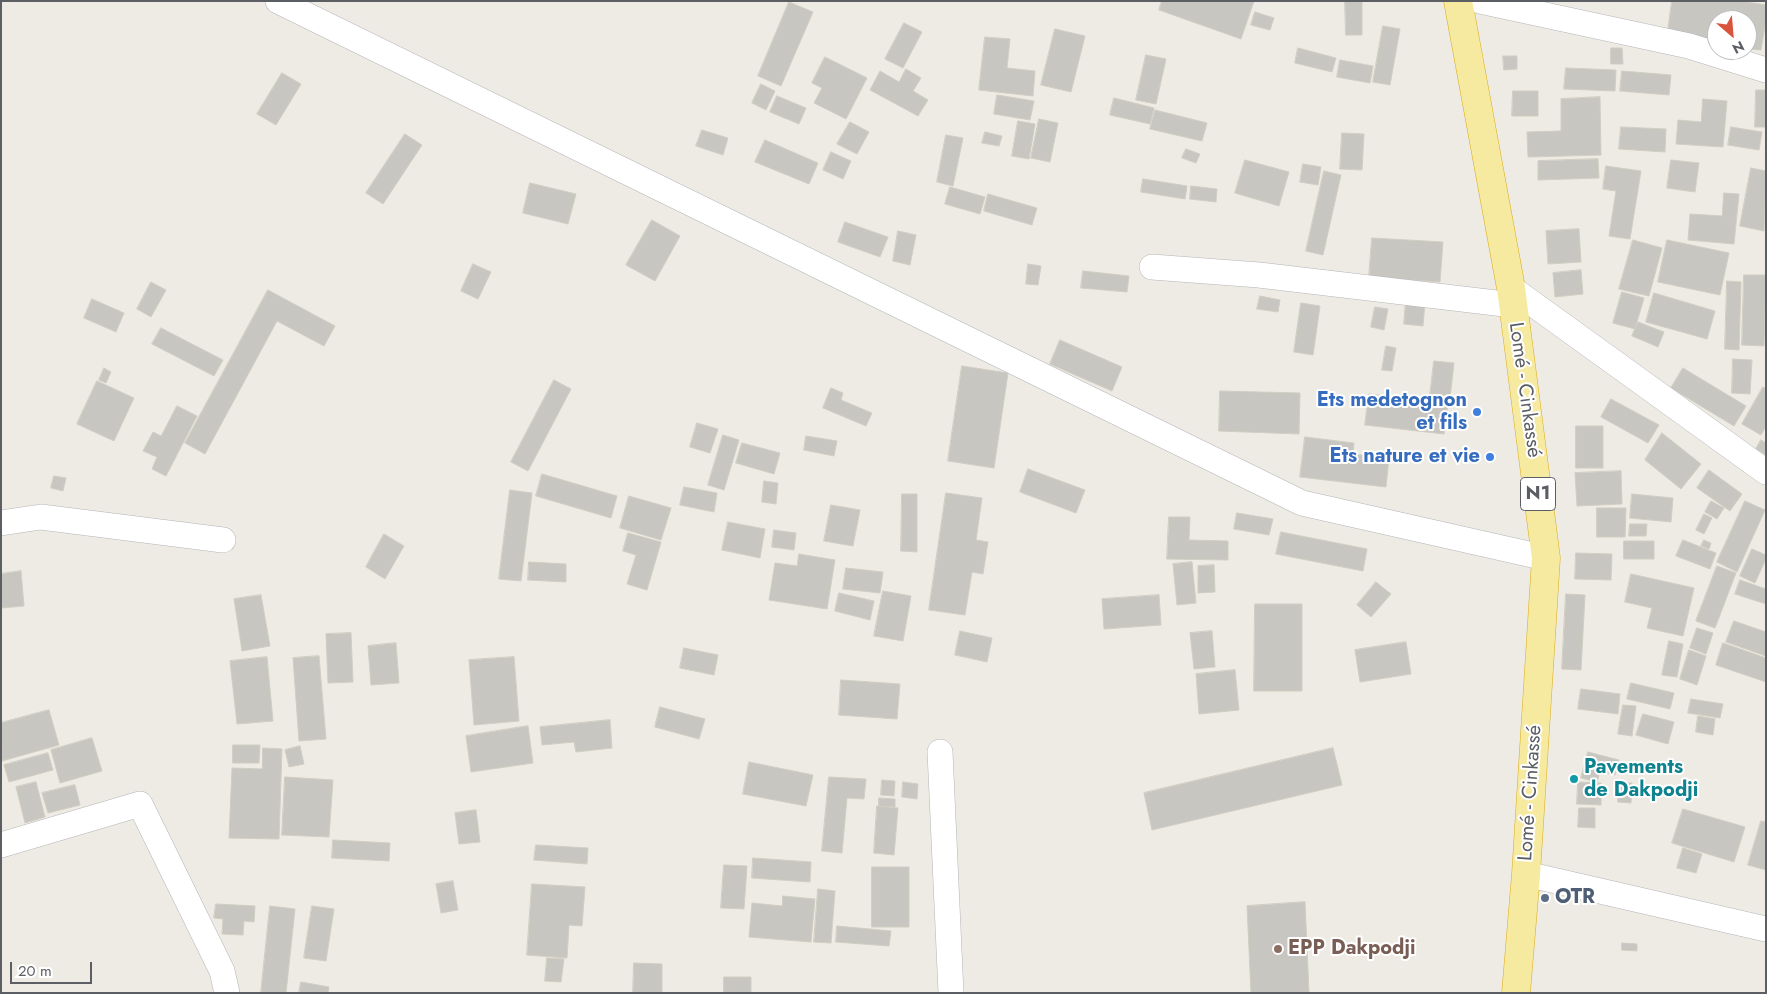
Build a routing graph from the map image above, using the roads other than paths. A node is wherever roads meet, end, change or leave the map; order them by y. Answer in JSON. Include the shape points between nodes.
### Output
{"nodes":[{"id":1,"x":278,"y":1,"type":"edge"},
{"id":2,"x":1458,"y":1,"type":"edge"},
{"id":3,"x":1480,"y":1,"type":"edge"},
{"id":4,"x":1766,"y":70,"type":"edge"},
{"id":5,"x":1152,"y":267,"type":"dead end"},
{"id":6,"x":1512,"y":296,"type":"junction"},
{"id":7,"x":1766,"y":472,"type":"edge"},
{"id":8,"x":1,"y":523,"type":"edge"},
{"id":9,"x":223,"y":540,"type":"dead end"},
{"id":10,"x":1546,"y":558,"type":"junction"},
{"id":11,"x":940,"y":752,"type":"dead end"},
{"id":12,"x":1,"y":845,"type":"edge"},
{"id":13,"x":1526,"y":874,"type":"junction"},
{"id":14,"x":1766,"y":930,"type":"edge"},
{"id":15,"x":226,"y":993,"type":"edge"},
{"id":16,"x":951,"y":993,"type":"edge"},
{"id":17,"x":1516,"y":993,"type":"edge"}],
"edges":[{"from":1,"to":10,"type":"street","via":[[1302,503]]},
{"from":2,"to":6,"type":"highway","name":"Lomé - Cinkassé","number":"N1"},
{"from":3,"to":4,"type":"street","via":[[1689,46]]},
{"from":5,"to":6,"type":"street"},
{"from":6,"to":7,"type":"street"},
{"from":6,"to":10,"type":"highway","name":"Lomé - Cinkassé","number":"N1"},
{"from":8,"to":9,"type":"street","via":[[41,517]]},
{"from":10,"to":13,"type":"highway","name":"Lomé - Cinkassé","number":"N1"},
{"from":11,"to":16,"type":"street"},
{"from":12,"to":15,"type":"street","via":[[140,804],[222,971]]},
{"from":13,"to":14,"type":"street"},
{"from":13,"to":17,"type":"highway","name":"Lomé - Cinkassé","number":"N1"}]}
